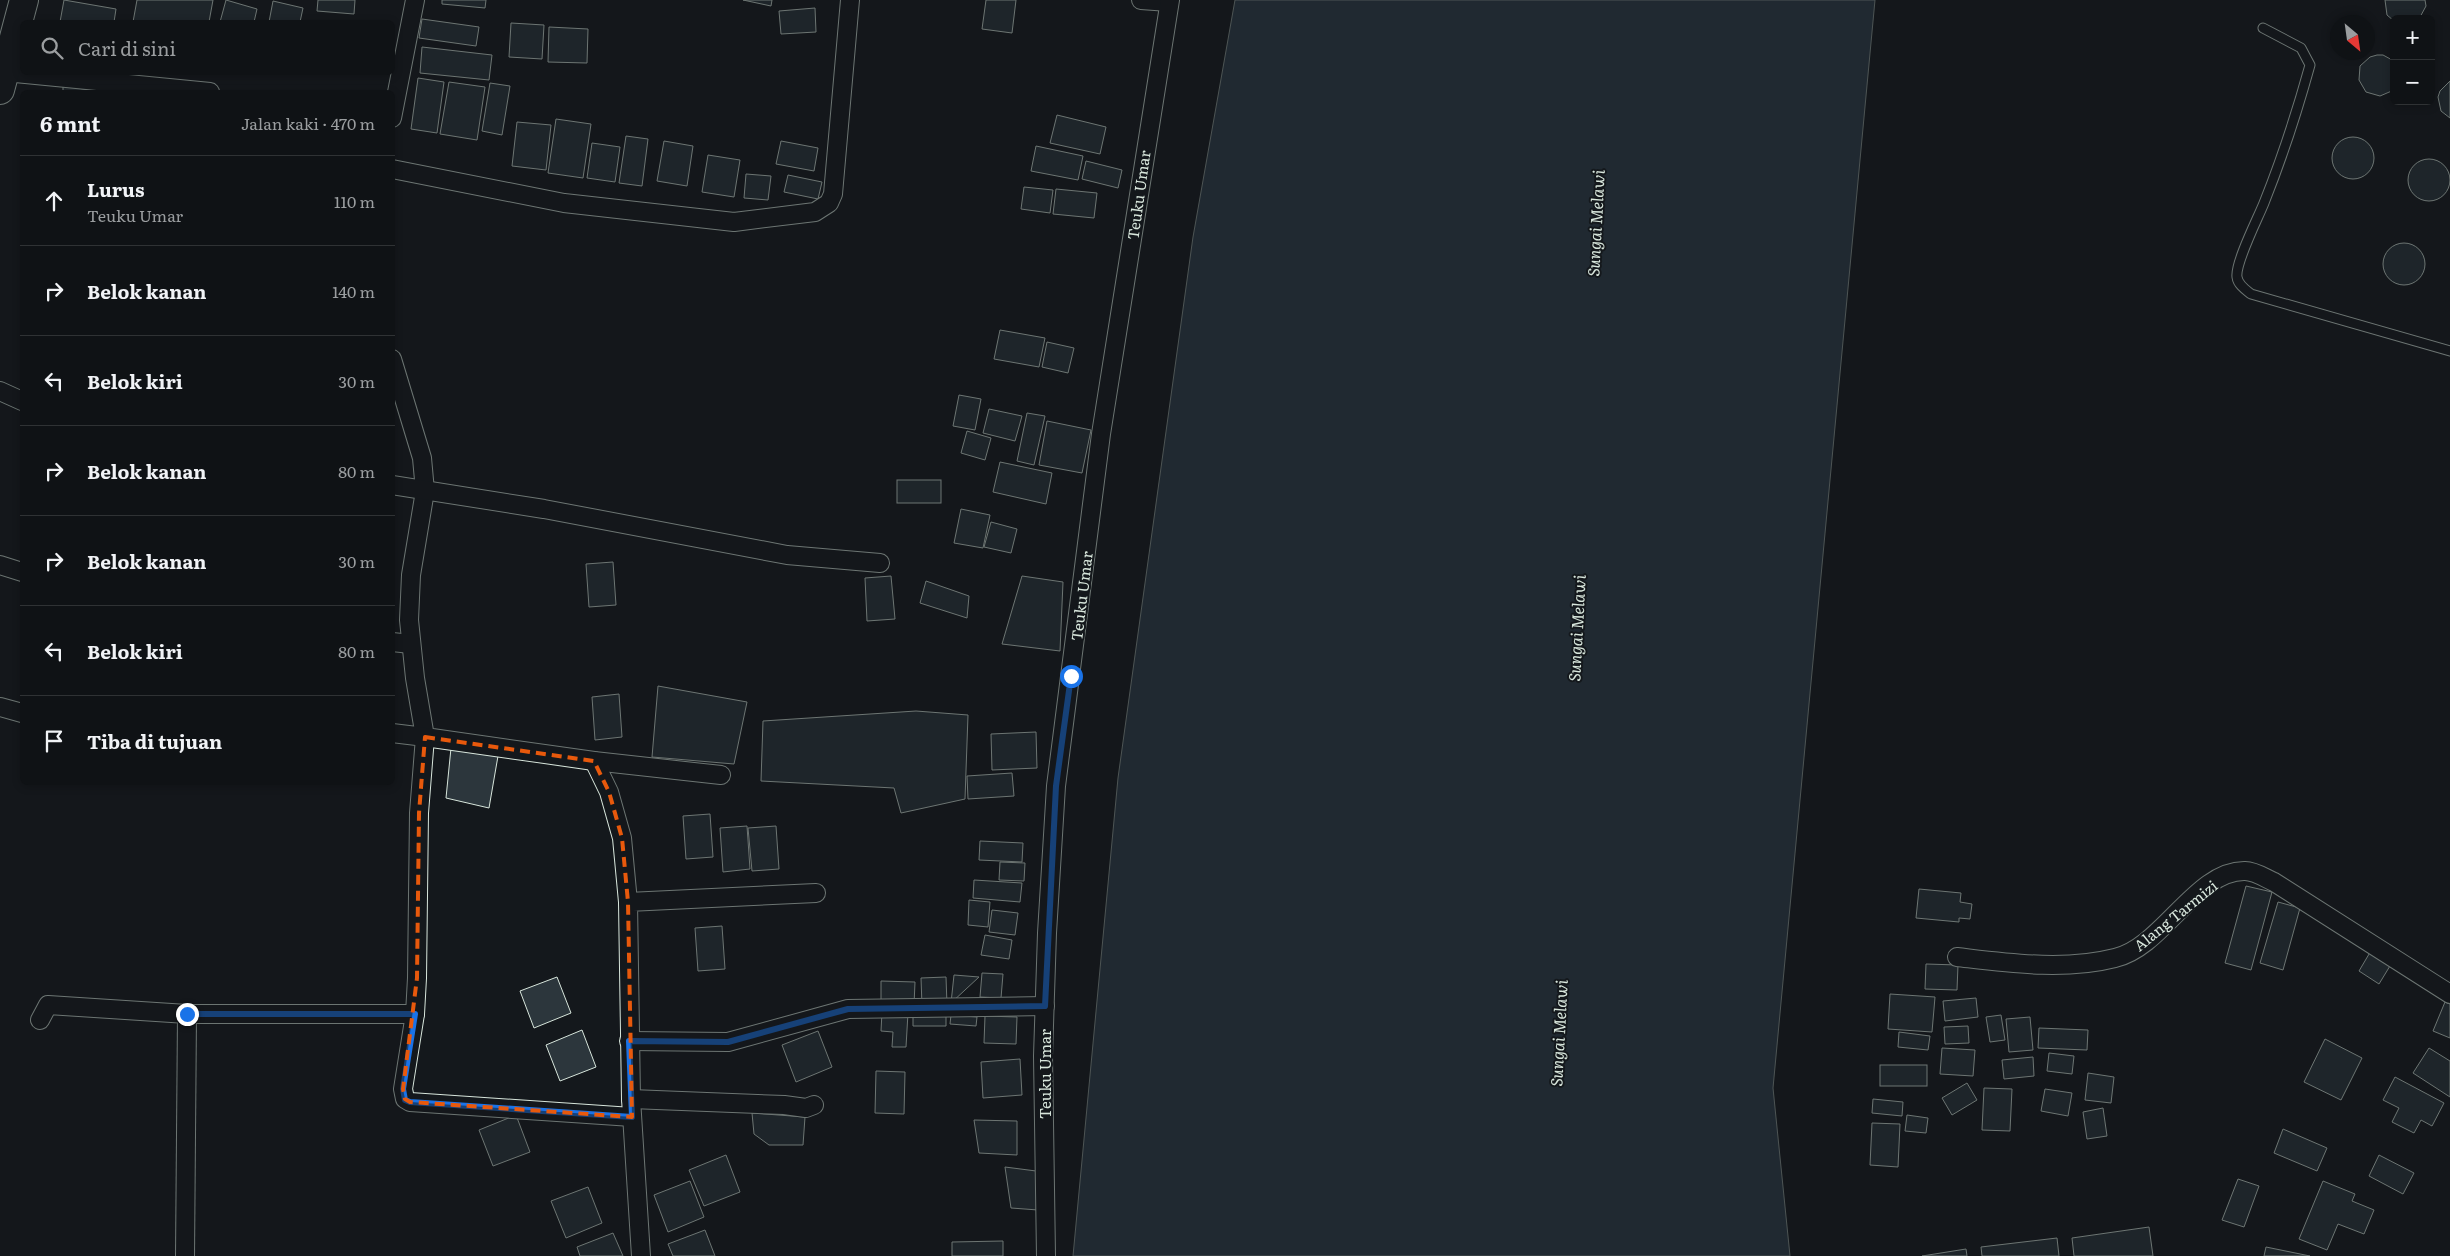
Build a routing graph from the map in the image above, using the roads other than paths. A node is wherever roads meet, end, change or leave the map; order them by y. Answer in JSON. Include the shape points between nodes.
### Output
{"nodes":[{"id":1,"x":7,"y":0,"type":"edge"},
{"id":2,"x":24,"y":0,"type":"edge"},
{"id":3,"x":415,"y":0,"type":"edge"},
{"id":4,"x":850,"y":0,"type":"edge"},
{"id":5,"x":1141,"y":0,"type":"edge"},
{"id":6,"x":1169,"y":1,"type":"edge"},
{"id":7,"x":0,"y":26,"type":"edge"},
{"id":8,"x":2264,"y":28,"type":"dead end"},
{"id":9,"x":3,"y":81,"type":"edge"},
{"id":10,"x":172,"y":90,"type":"edge"},
{"id":11,"x":395,"y":105,"type":"edge"},
{"id":12,"x":395,"y":170,"type":"edge"},
{"id":13,"x":2450,"y":351,"type":"edge"},
{"id":14,"x":395,"y":369,"type":"edge"},
{"id":15,"x":0,"y":391,"type":"edge"},
{"id":16,"x":20,"y":400,"type":"edge"},
{"id":17,"x":395,"y":486,"type":"edge"},
{"id":18,"x":425,"y":491,"type":"junction"},
{"id":19,"x":880,"y":563,"type":"dead end"},
{"id":20,"x":0,"y":565,"type":"edge"},
{"id":21,"x":20,"y":571,"type":"edge"},
{"id":22,"x":395,"y":642,"type":"edge"},
{"id":23,"x":411,"y":644,"type":"junction"},
{"id":24,"x":0,"y":707,"type":"edge"},
{"id":25,"x":20,"y":712,"type":"edge"},
{"id":26,"x":395,"y":732,"type":"edge"},
{"id":27,"x":426,"y":737,"type":"junction"},
{"id":28,"x":594,"y":761,"type":"junction"},
{"id":29,"x":721,"y":775,"type":"dead end"},
{"id":30,"x":816,"y":893,"type":"dead end"},
{"id":31,"x":628,"y":902,"type":"junction"},
{"id":32,"x":1957,"y":957,"type":"dead end"},
{"id":33,"x":2450,"y":994,"type":"edge"},
{"id":34,"x":1045,"y":1006,"type":"junction"},
{"id":35,"x":187,"y":1014,"type":"junction"},
{"id":36,"x":415,"y":1014,"type":"junction"},
{"id":37,"x":40,"y":1020,"type":"dead end"},
{"id":38,"x":629,"y":1041,"type":"junction"},
{"id":39,"x":814,"y":1105,"type":"dead end"},
{"id":40,"x":631,"y":1108,"type":"junction"},
{"id":41,"x":185,"y":1256,"type":"edge"},
{"id":42,"x":641,"y":1256,"type":"edge"},
{"id":43,"x":1046,"y":1256,"type":"edge"}],
"edges":[{"from":1,"to":7,"type":"highway"},
{"from":2,"to":9,"type":"highway"},
{"from":3,"to":11,"type":"street"},
{"from":4,"to":12,"type":"street","via":[[834,194],[829,203],[815,212],[734,222],[564,203]]},
{"from":5,"to":6,"type":"street"},
{"from":6,"to":34,"type":"street","name":"Teuku Umar","via":[[1100,434],[1056,786]]},
{"from":8,"to":13,"type":"lane","via":[[2301,48],[2310,65],[2300,103],[2239,265],[2237,278],[2242,287],[2251,294]]},
{"from":9,"to":10,"type":"street"},
{"from":14,"to":18,"type":"street","via":[[422,458]]},
{"from":15,"to":16,"type":"street"},
{"from":17,"to":18,"type":"street"},
{"from":18,"to":19,"type":"street","via":[[544,509],[787,555]]},
{"from":18,"to":23,"type":"street","via":[[411,576]]},
{"from":20,"to":21,"type":"street"},
{"from":22,"to":23,"type":"street"},
{"from":23,"to":27,"type":"street"},
{"from":24,"to":25,"type":"street"},
{"from":26,"to":27,"type":"street"},
{"from":27,"to":28,"type":"street"},
{"from":27,"to":36,"type":"street","via":[[418,813]]},
{"from":28,"to":29,"type":"street"},
{"from":28,"to":31,"type":"street","via":[[609,792],[622,838]]},
{"from":30,"to":31,"type":"street"},
{"from":31,"to":38,"type":"street"},
{"from":32,"to":33,"type":"street","name":"Alang Tarmizi","via":[[2050,965],[2116,958],[2142,945],[2203,889],[2245,871],[2274,882]]},
{"from":34,"to":38,"type":"street","via":[[848,1009],[728,1042]]},
{"from":34,"to":43,"type":"street","name":"Teuku Umar"},
{"from":35,"to":36,"type":"street"},
{"from":35,"to":37,"type":"street","via":[[48,1005]]},
{"from":35,"to":41,"type":"street"},
{"from":36,"to":40,"type":"street","via":[[403,1089],[405,1100]]},
{"from":38,"to":40,"type":"street"},
{"from":39,"to":40,"type":"street","via":[[806,1108],[784,1105]]},
{"from":40,"to":42,"type":"street"}]}
